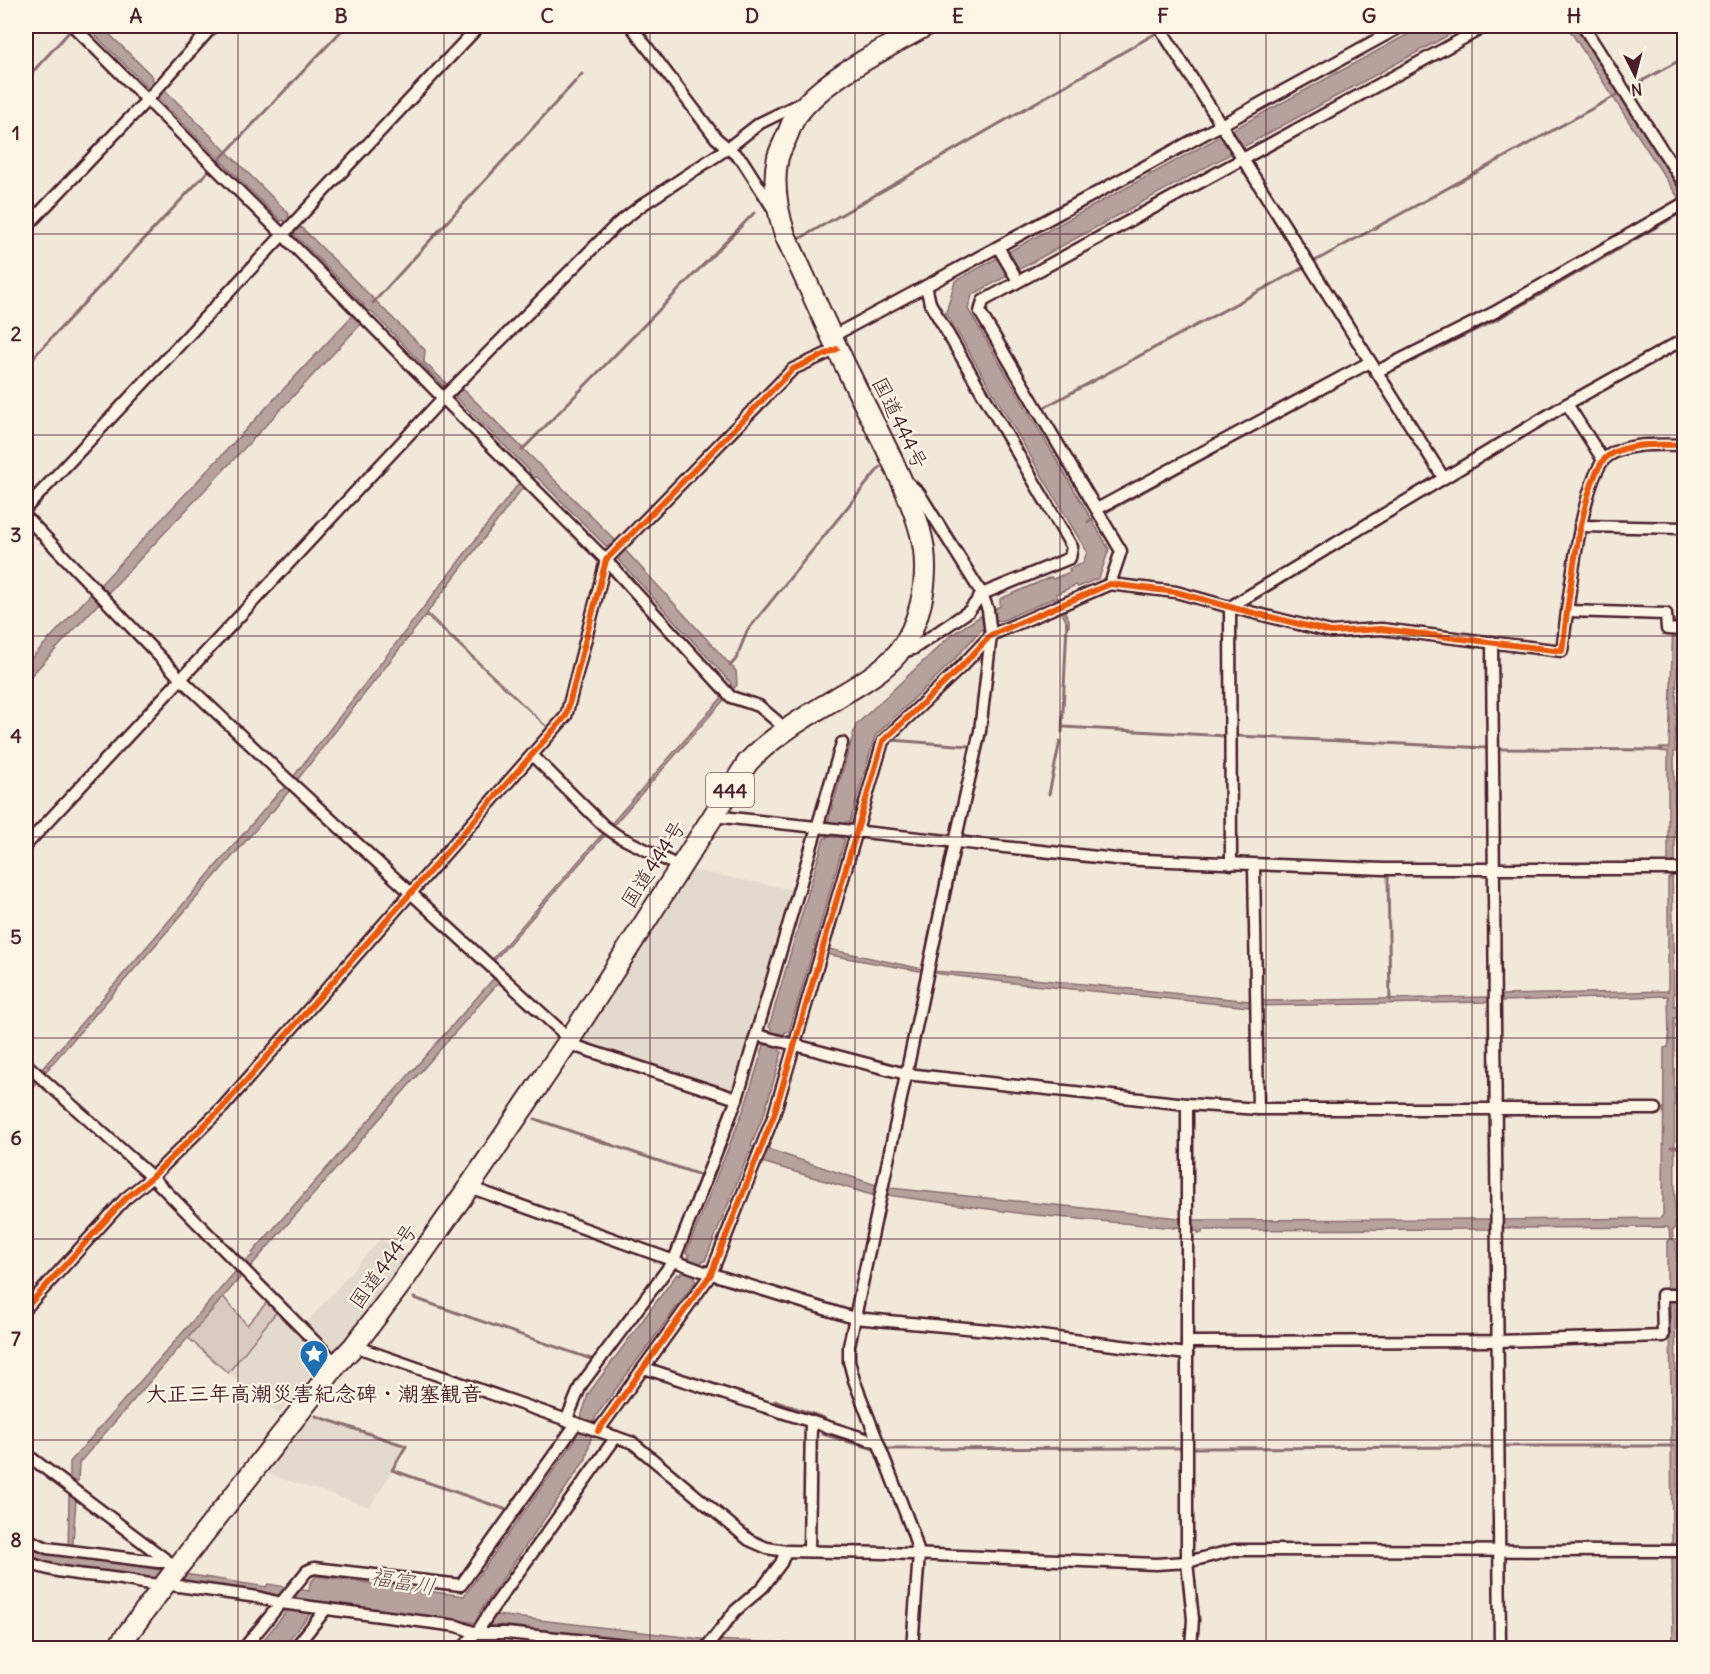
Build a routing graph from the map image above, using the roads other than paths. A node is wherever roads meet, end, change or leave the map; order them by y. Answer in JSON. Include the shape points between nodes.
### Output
{"nodes":[{"id":1,"x":73,"y":26,"type":"edge"},
{"id":2,"x":213,"y":26,"type":"edge"},
{"id":3,"x":479,"y":26,"type":"edge"},
{"id":4,"x":631,"y":26,"type":"edge"},
{"id":5,"x":925,"y":26,"type":"edge"},
{"id":6,"x":1159,"y":26,"type":"edge"},
{"id":7,"x":1402,"y":26,"type":"edge"},
{"id":8,"x":1486,"y":26,"type":"edge"},
{"id":9,"x":1583,"y":26,"type":"edge"},
{"id":10,"x":814,"y":96,"type":"junction"},
{"id":11,"x":150,"y":97,"type":"junction"},
{"id":12,"x":1224,"y":127,"type":"junction"},
{"id":13,"x":729,"y":148,"type":"junction"},
{"id":14,"x":1242,"y":156,"type":"junction"},
{"id":15,"x":1684,"y":184,"type":"edge"},
{"id":16,"x":1683,"y":204,"type":"edge"},
{"id":17,"x":780,"y":219,"type":"junction"},
{"id":18,"x":26,"y":227,"type":"edge"},
{"id":19,"x":285,"y":232,"type":"junction"},
{"id":20,"x":998,"y":247,"type":"junction"},
{"id":21,"x":1018,"y":281,"type":"junction"},
{"id":22,"x":926,"y":286,"type":"junction"},
{"id":23,"x":1684,"y":339,"type":"edge"},
{"id":24,"x":834,"y":343,"type":"junction"},
{"id":25,"x":1370,"y":362,"type":"junction"},
{"id":26,"x":1376,"y":372,"type":"junction"},
{"id":27,"x":449,"y":392,"type":"junction"},
{"id":28,"x":1567,"y":404,"type":"junction"},
{"id":29,"x":1684,"y":445,"type":"edge"},
{"id":30,"x":1603,"y":460,"type":"junction"},
{"id":31,"x":898,"y":472,"type":"junction"},
{"id":32,"x":1443,"y":477,"type":"junction"},
{"id":33,"x":26,"y":508,"type":"edge"},
{"id":34,"x":1100,"y":513,"type":"junction"},
{"id":35,"x":26,"y":517,"type":"edge"},
{"id":36,"x":1580,"y":526,"type":"junction"},
{"id":37,"x":1684,"y":528,"type":"edge"},
{"id":38,"x":613,"y":552,"type":"junction"},
{"id":39,"x":1110,"y":584,"type":"junction"},
{"id":40,"x":984,"y":599,"type":"junction"},
{"id":41,"x":1230,"y":607,"type":"junction"},
{"id":42,"x":1568,"y":611,"type":"junction"},
{"id":43,"x":1678,"y":630,"type":"edge"},
{"id":44,"x":991,"y":635,"type":"junction"},
{"id":45,"x":1492,"y":642,"type":"junction"},
{"id":46,"x":897,"y":654,"type":"junction"},
{"id":47,"x":181,"y":679,"type":"junction"},
{"id":48,"x":783,"y":731,"type":"junction"},
{"id":49,"x":842,"y":743,"type":"dead end"},
{"id":50,"x":532,"y":755,"type":"junction"},
{"id":51,"x":713,"y":816,"type":"junction"},
{"id":52,"x":820,"y":827,"type":"junction"},
{"id":53,"x":853,"y":831,"type":"junction"},
{"id":54,"x":955,"y":842,"type":"junction"},
{"id":55,"x":26,"y":845,"type":"edge"},
{"id":56,"x":1231,"y":864,"type":"junction"},
{"id":57,"x":1254,"y":865,"type":"junction"},
{"id":58,"x":680,"y":867,"type":"junction"},
{"id":59,"x":1676,"y":869,"type":"edge"},
{"id":60,"x":1493,"y":870,"type":"junction"},
{"id":61,"x":411,"y":892,"type":"junction"},
{"id":62,"x":761,"y":1036,"type":"junction"},
{"id":63,"x":568,"y":1042,"type":"junction"},
{"id":64,"x":790,"y":1044,"type":"junction"},
{"id":65,"x":26,"y":1064,"type":"edge"},
{"id":66,"x":906,"y":1074,"type":"junction"},
{"id":67,"x":737,"y":1099,"type":"junction"},
{"id":68,"x":1187,"y":1104,"type":"junction"},
{"id":69,"x":1495,"y":1108,"type":"junction"},
{"id":70,"x":1258,"y":1109,"type":"junction"},
{"id":71,"x":1655,"y":1109,"type":"dead end"},
{"id":72,"x":152,"y":1178,"type":"junction"},
{"id":73,"x":469,"y":1187,"type":"junction"},
{"id":74,"x":678,"y":1262,"type":"junction"},
{"id":75,"x":707,"y":1272,"type":"junction"},
{"id":76,"x":1676,"y":1295,"type":"edge"},
{"id":77,"x":26,"y":1308,"type":"edge"},
{"id":78,"x":854,"y":1318,"type":"junction"},
{"id":79,"x":1497,"y":1341,"type":"junction"},
{"id":80,"x":1187,"y":1342,"type":"junction"},
{"id":81,"x":354,"y":1346,"type":"junction"},
{"id":82,"x":1187,"y":1354,"type":"junction"},
{"id":83,"x":337,"y":1364,"type":"junction"},
{"id":84,"x":644,"y":1368,"type":"junction"},
{"id":85,"x":811,"y":1421,"type":"junction"},
{"id":86,"x":571,"y":1422,"type":"junction"},
{"id":87,"x":597,"y":1431,"type":"junction"},
{"id":88,"x":616,"y":1437,"type":"junction"},
{"id":89,"x":877,"y":1441,"type":"junction"},
{"id":90,"x":26,"y":1454,"type":"edge"},
{"id":91,"x":26,"y":1539,"type":"edge"},
{"id":92,"x":786,"y":1551,"type":"junction"},
{"id":93,"x":809,"y":1551,"type":"junction"},
{"id":94,"x":1678,"y":1551,"type":"edge"},
{"id":95,"x":1499,"y":1552,"type":"junction"},
{"id":96,"x":919,"y":1554,"type":"junction"},
{"id":97,"x":26,"y":1562,"type":"edge"},
{"id":98,"x":1187,"y":1562,"type":"junction"},
{"id":99,"x":173,"y":1565,"type":"junction"},
{"id":100,"x":164,"y":1584,"type":"junction"},
{"id":101,"x":284,"y":1602,"type":"junction"},
{"id":102,"x":323,"y":1609,"type":"junction"},
{"id":103,"x":478,"y":1631,"type":"junction"},
{"id":104,"x":912,"y":1645,"type":"edge"},
{"id":105,"x":117,"y":1648,"type":"edge"},
{"id":106,"x":244,"y":1648,"type":"edge"},
{"id":107,"x":295,"y":1648,"type":"edge"},
{"id":108,"x":463,"y":1648,"type":"edge"},
{"id":109,"x":641,"y":1648,"type":"edge"},
{"id":110,"x":706,"y":1648,"type":"edge"},
{"id":111,"x":1191,"y":1648,"type":"edge"},
{"id":112,"x":1500,"y":1648,"type":"edge"}],
"edges":[{"from":1,"to":11,"type":"street"},
{"from":2,"to":11,"type":"street"},
{"from":3,"to":19,"type":"street"},
{"from":4,"to":13,"type":"street","via":[[716,138]]},
{"from":5,"to":10,"type":"highway","name":"国道444号","number":"444"},
{"from":6,"to":12,"type":"street"},
{"from":7,"to":12,"type":"street"},
{"from":8,"to":14,"type":"street"},
{"from":9,"to":15,"type":"street"},
{"from":10,"to":13,"type":"street","via":[[760,123]]},
{"from":10,"to":17,"type":"highway","name":"国道444号","number":"444","via":[[796,116],[778,157],[776,196]]},
{"from":11,"to":18,"type":"street"},
{"from":11,"to":19,"type":"street"},
{"from":12,"to":14,"type":"street"},
{"from":12,"to":20,"type":"street"},
{"from":13,"to":17,"type":"street","via":[[742,160]]},
{"from":13,"to":27,"type":"street","via":[[616,225]]},
{"from":14,"to":21,"type":"street"},
{"from":14,"to":25,"type":"street"},
{"from":16,"to":26,"type":"street","via":[[1495,312]]},
{"from":17,"to":24,"type":"highway","name":"国道444号","number":"444"},
{"from":19,"to":27,"type":"street","via":[[361,314]]},
{"from":19,"to":33,"type":"street"},
{"from":20,"to":21,"type":"street"},
{"from":20,"to":22,"type":"street"},
{"from":21,"to":34,"type":"street","via":[[983,301],[980,312]]},
{"from":22,"to":24,"type":"street"},
{"from":22,"to":40,"type":"street","via":[[930,303],[1072,547],[1070,558],[1060,568]]},
{"from":23,"to":28,"type":"street"},
{"from":24,"to":31,"type":"highway","name":"国道444号","number":"444"},
{"from":24,"to":38,"type":"street","via":[[793,369]]},
{"from":25,"to":26,"type":"street"},
{"from":25,"to":34,"type":"street"},
{"from":26,"to":32,"type":"street"},
{"from":27,"to":38,"type":"street","via":[[526,480]]},
{"from":27,"to":47,"type":"street"},
{"from":28,"to":30,"type":"street"},
{"from":28,"to":32,"type":"street"},
{"from":29,"to":30,"type":"street","via":[[1640,446]]},
{"from":30,"to":36,"type":"street"},
{"from":31,"to":40,"type":"street","via":[[919,493]]},
{"from":31,"to":46,"type":"highway","name":"国道444号","number":"444","via":[[919,523],[925,580],[920,607]]},
{"from":32,"to":41,"type":"street"},
{"from":34,"to":39,"type":"street","via":[[1121,551]]},
{"from":35,"to":47,"type":"street"},
{"from":36,"to":37,"type":"street"},
{"from":36,"to":42,"type":"street"},
{"from":38,"to":48,"type":"street","via":[[728,694],[759,706]]},
{"from":38,"to":50,"type":"street","via":[[566,716]]},
{"from":39,"to":41,"type":"street","via":[[1176,592]]},
{"from":39,"to":44,"type":"street"},
{"from":40,"to":44,"type":"street"},
{"from":40,"to":46,"type":"street","via":[[913,649]]},
{"from":41,"to":45,"type":"street","via":[[1332,632],[1381,629]]},
{"from":41,"to":56,"type":"street"},
{"from":42,"to":43,"type":"street","via":[[1666,614],[1667,629]]},
{"from":42,"to":45,"type":"street","via":[[1562,651]]},
{"from":44,"to":53,"type":"street","via":[[883,741]]},
{"from":44,"to":54,"type":"street","via":[[980,731]]},
{"from":45,"to":60,"type":"street"},
{"from":46,"to":48,"type":"highway","name":"国道444号","number":"444","via":[[861,683]]},
{"from":47,"to":55,"type":"street"},
{"from":47,"to":61,"type":"street"},
{"from":48,"to":51,"type":"highway","name":"国道444号","number":"444","via":[[748,762]]},
{"from":49,"to":52,"type":"street"},
{"from":50,"to":58,"type":"street","via":[[608,829]]},
{"from":50,"to":61,"type":"street"},
{"from":51,"to":52,"type":"street"},
{"from":51,"to":58,"type":"highway","name":"国道444号","number":"444"},
{"from":52,"to":53,"type":"street"},
{"from":52,"to":62,"type":"street"},
{"from":53,"to":54,"type":"street"},
{"from":53,"to":64,"type":"street"},
{"from":54,"to":56,"type":"street","via":[[1116,859]]},
{"from":54,"to":66,"type":"street"},
{"from":56,"to":57,"type":"street"},
{"from":57,"to":60,"type":"street"},
{"from":57,"to":70,"type":"street"},
{"from":58,"to":63,"type":"highway","name":"国道444号","number":"444"},
{"from":59,"to":60,"type":"street"},
{"from":60,"to":69,"type":"street"},
{"from":61,"to":63,"type":"street","via":[[561,1030]]},
{"from":61,"to":72,"type":"street","via":[[223,1107]]},
{"from":62,"to":64,"type":"street"},
{"from":62,"to":67,"type":"street"},
{"from":63,"to":67,"type":"street"},
{"from":63,"to":73,"type":"highway","name":"国道444号","number":"444"},
{"from":64,"to":66,"type":"street"},
{"from":64,"to":75,"type":"street","via":[[774,1115]]},
{"from":65,"to":72,"type":"street"},
{"from":66,"to":68,"type":"street"},
{"from":66,"to":78,"type":"street"},
{"from":67,"to":74,"type":"street"},
{"from":68,"to":70,"type":"street"},
{"from":68,"to":80,"type":"street"},
{"from":69,"to":70,"type":"street"},
{"from":69,"to":71,"type":"street"},
{"from":69,"to":79,"type":"street"},
{"from":72,"to":77,"type":"street","via":[[125,1199]]},
{"from":72,"to":83,"type":"street"},
{"from":73,"to":74,"type":"street"},
{"from":73,"to":81,"type":"highway","name":"国道444号","number":"444"},
{"from":74,"to":75,"type":"street"},
{"from":74,"to":86,"type":"street","via":[[581,1385]]},
{"from":75,"to":78,"type":"street"},
{"from":75,"to":84,"type":"street"},
{"from":76,"to":79,"type":"street","via":[[1662,1295],[1663,1336]]},
{"from":78,"to":82,"type":"street"},
{"from":78,"to":89,"type":"street","via":[[849,1361]]},
{"from":79,"to":80,"type":"street"},
{"from":79,"to":95,"type":"street"},
{"from":80,"to":82,"type":"street"},
{"from":81,"to":83,"type":"highway","name":"国道444号","number":"444"},
{"from":81,"to":86,"type":"street"},
{"from":82,"to":98,"type":"street"},
{"from":83,"to":99,"type":"highway","name":"国道444号","number":"444"},
{"from":84,"to":85,"type":"street"},
{"from":84,"to":87,"type":"street"},
{"from":85,"to":89,"type":"street"},
{"from":85,"to":93,"type":"street"},
{"from":86,"to":87,"type":"street"},
{"from":86,"to":101,"type":"street","via":[[461,1585],[314,1568],[307,1571]]},
{"from":87,"to":88,"type":"street"},
{"from":88,"to":92,"type":"street","via":[[633,1443],[749,1540]]},
{"from":88,"to":103,"type":"street"},
{"from":89,"to":96,"type":"street"},
{"from":90,"to":99,"type":"street"},
{"from":91,"to":99,"type":"street","via":[[47,1548]]},
{"from":92,"to":93,"type":"street"},
{"from":92,"to":110,"type":"street","via":[[763,1587],[735,1611]]},
{"from":93,"to":96,"type":"street"},
{"from":94,"to":95,"type":"street"},
{"from":95,"to":98,"type":"street","via":[[1234,1550]]},
{"from":95,"to":112,"type":"street"},
{"from":96,"to":98,"type":"street"},
{"from":96,"to":104,"type":"street"},
{"from":97,"to":100,"type":"street","via":[[55,1571],[153,1586]]},
{"from":98,"to":111,"type":"street","via":[[1193,1619]]},
{"from":99,"to":100,"type":"highway","name":"国道444号","number":"444"},
{"from":100,"to":101,"type":"street"},
{"from":100,"to":105,"type":"highway","name":"国道444号","number":"444"},
{"from":101,"to":102,"type":"street"},
{"from":101,"to":106,"type":"street"},
{"from":102,"to":103,"type":"street"},
{"from":102,"to":107,"type":"street"},
{"from":103,"to":108,"type":"street"},
{"from":103,"to":109,"type":"street"}]}
